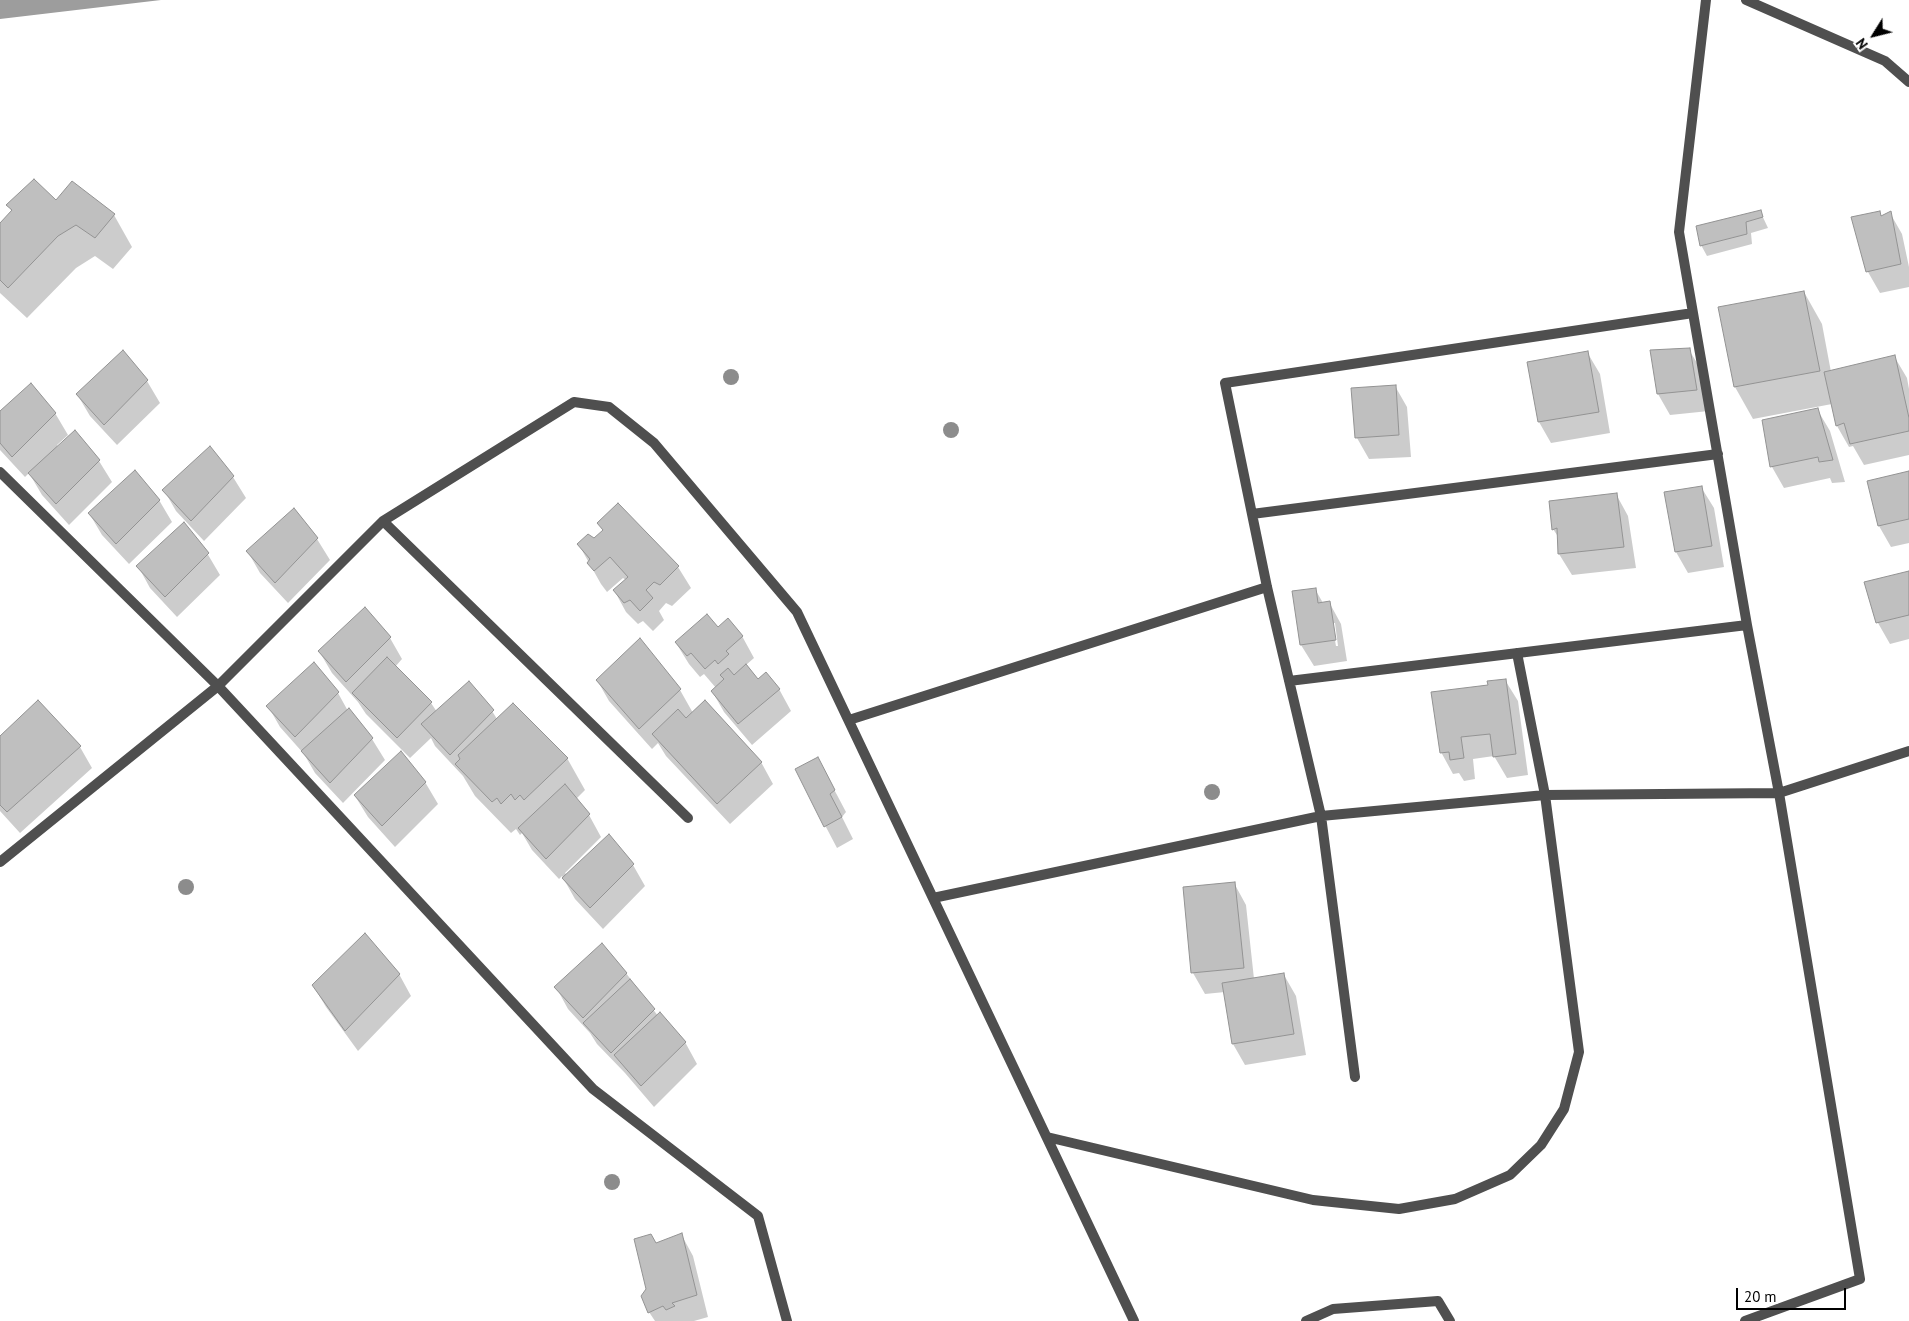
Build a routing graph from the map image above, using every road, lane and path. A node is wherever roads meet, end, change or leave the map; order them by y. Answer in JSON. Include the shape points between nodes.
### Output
{"nodes":[{"id":1,"x":1706,"y":0,"type":"edge"},
{"id":2,"x":1746,"y":0,"type":"edge"},
{"id":3,"x":1909,"y":82,"type":"edge"},
{"id":4,"x":1693,"y":313,"type":"junction"},
{"id":5,"x":1718,"y":454,"type":"junction"},
{"id":6,"x":0,"y":472,"type":"edge"},
{"id":7,"x":1252,"y":514,"type":"junction"},
{"id":8,"x":383,"y":521,"type":"junction"},
{"id":9,"x":1267,"y":587,"type":"junction"},
{"id":10,"x":1747,"y":625,"type":"junction"},
{"id":11,"x":1517,"y":653,"type":"junction"},
{"id":12,"x":1289,"y":681,"type":"junction"},
{"id":13,"x":218,"y":686,"type":"junction"},
{"id":14,"x":849,"y":720,"type":"junction"},
{"id":15,"x":1909,"y":751,"type":"edge"},
{"id":16,"x":1779,"y":793,"type":"junction"},
{"id":17,"x":1545,"y":795,"type":"junction"},
{"id":18,"x":1320,"y":816,"type":"junction"},
{"id":19,"x":688,"y":818,"type":"dead end"},
{"id":20,"x":0,"y":862,"type":"edge"},
{"id":21,"x":933,"y":898,"type":"junction"},
{"id":22,"x":1355,"y":1077,"type":"dead end"},
{"id":23,"x":1047,"y":1137,"type":"junction"},
{"id":24,"x":787,"y":1321,"type":"edge"},
{"id":25,"x":1134,"y":1321,"type":"edge"},
{"id":26,"x":1306,"y":1321,"type":"edge"},
{"id":27,"x":1450,"y":1321,"type":"edge"},
{"id":28,"x":1745,"y":1321,"type":"edge"}],
"edges":[{"from":1,"to":4,"type":"street","via":[[1680,232]]},
{"from":2,"to":3,"type":"street","via":[[1885,62]]},
{"from":4,"to":5,"type":"street"},
{"from":4,"to":7,"type":"street","via":[[1225,383]]},
{"from":5,"to":7,"type":"street"},
{"from":5,"to":10,"type":"street"},
{"from":6,"to":13,"type":"street"},
{"from":7,"to":9,"type":"street"},
{"from":8,"to":13,"type":"street"},
{"from":8,"to":14,"type":"street","via":[[574,402],[609,407],[654,443],[797,612]]},
{"from":8,"to":19,"type":"street"},
{"from":9,"to":12,"type":"street"},
{"from":9,"to":14,"type":"street"},
{"from":10,"to":11,"type":"street"},
{"from":10,"to":16,"type":"street"},
{"from":11,"to":12,"type":"street"},
{"from":11,"to":17,"type":"street"},
{"from":12,"to":18,"type":"street"},
{"from":13,"to":20,"type":"street"},
{"from":13,"to":24,"type":"street","via":[[593,1089],[758,1216]]},
{"from":14,"to":21,"type":"street"},
{"from":15,"to":16,"type":"street"},
{"from":16,"to":17,"type":"street"},
{"from":16,"to":28,"type":"street","via":[[1860,1279]]},
{"from":17,"to":18,"type":"street"},
{"from":17,"to":23,"type":"street","via":[[1579,1052],[1564,1109],[1541,1146],[1510,1175],[1455,1199],[1399,1209],[1313,1200]]},
{"from":18,"to":21,"type":"street"},
{"from":18,"to":22,"type":"street"},
{"from":21,"to":23,"type":"street"},
{"from":23,"to":25,"type":"street"},
{"from":26,"to":27,"type":"street","via":[[1333,1309],[1438,1301]]}]}
